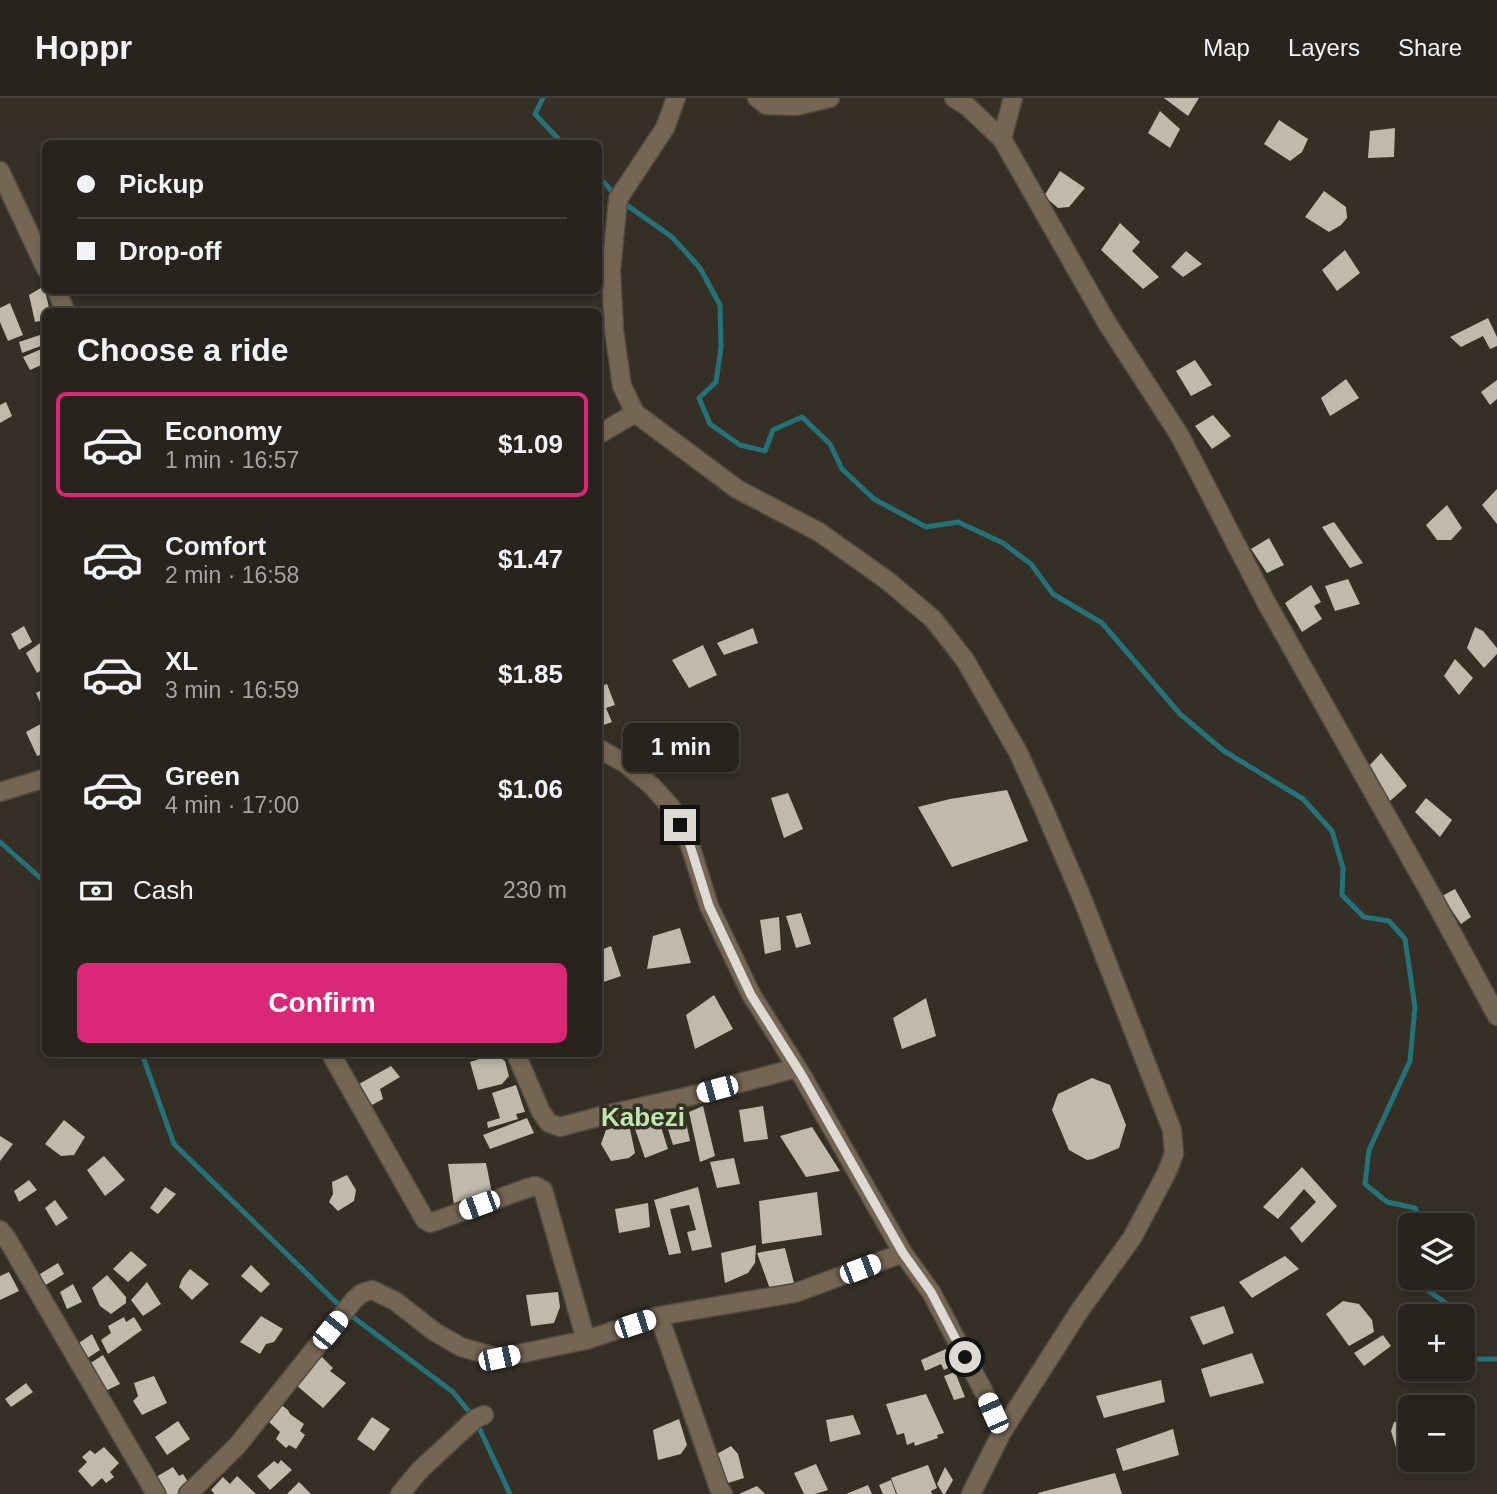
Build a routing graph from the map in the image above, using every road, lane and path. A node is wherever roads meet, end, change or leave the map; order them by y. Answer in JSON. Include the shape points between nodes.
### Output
{"nodes":[{"id":1,"x":676,"y":98,"type":"edge"},
{"id":2,"x":757,"y":98,"type":"edge"},
{"id":3,"x":830,"y":98,"type":"edge"},
{"id":4,"x":954,"y":98,"type":"edge"},
{"id":5,"x":1013,"y":98,"type":"edge"},
{"id":6,"x":1002,"y":139,"type":"junction"},
{"id":7,"x":0,"y":171,"type":"edge"},
{"id":8,"x":42,"y":260,"type":"edge"},
{"id":9,"x":635,"y":413,"type":"junction"},
{"id":10,"x":602,"y":433,"type":"edge"},
{"id":11,"x":602,"y":750,"type":"edge"},
{"id":12,"x":42,"y":779,"type":"edge"},
{"id":13,"x":0,"y":792,"type":"edge"},
{"id":14,"x":1497,"y":1016,"type":"edge"},
{"id":15,"x":333,"y":1057,"type":"edge"},
{"id":16,"x":517,"y":1057,"type":"edge"},
{"id":17,"x":797,"y":1068,"type":"junction"},
{"id":18,"x":0,"y":1230,"type":"edge"},
{"id":19,"x":903,"y":1253,"type":"junction"},
{"id":20,"x":659,"y":1316,"type":"junction"},
{"id":21,"x":586,"y":1340,"type":"junction"},
{"id":22,"x":484,"y":1415,"type":"dead end"},
{"id":23,"x":1002,"y":1432,"type":"junction"},
{"id":24,"x":156,"y":1494,"type":"edge"},
{"id":25,"x":188,"y":1494,"type":"edge"},
{"id":26,"x":400,"y":1494,"type":"edge"},
{"id":27,"x":723,"y":1494,"type":"edge"},
{"id":28,"x":971,"y":1494,"type":"edge"}],
"edges":[{"from":1,"to":9,"type":"street","via":[[665,128],[618,200],[611,271],[614,331],[622,386]]},
{"from":2,"to":3,"type":"street","via":[[766,105],[796,106]]},
{"from":4,"to":6,"type":"street"},
{"from":5,"to":6,"type":"street"},
{"from":6,"to":14,"type":"street","via":[[1107,323],[1180,436],[1266,602]]},
{"from":7,"to":8,"type":"street"},
{"from":9,"to":10,"type":"street"},
{"from":9,"to":23,"type":"street","via":[[737,489],[819,533],[888,581],[933,619],[965,660],[1018,752],[1043,807],[1172,1130],[1174,1153],[1132,1238]]},
{"from":11,"to":17,"type":"street","via":[[626,764],[671,807],[689,842],[709,906],[751,995]]},
{"from":12,"to":13,"type":"street"},
{"from":15,"to":21,"type":"street","via":[[425,1220],[430,1223],[535,1186],[543,1190]]},
{"from":16,"to":17,"type":"street","via":[[541,1112],[549,1123],[560,1127]]},
{"from":17,"to":19,"type":"street"},
{"from":18,"to":24,"type":"street"},
{"from":19,"to":20,"type":"street","via":[[795,1293]]},
{"from":19,"to":23,"type":"street","via":[[931,1292]]},
{"from":20,"to":21,"type":"street"},
{"from":20,"to":27,"type":"street"},
{"from":21,"to":25,"type":"street","via":[[499,1358],[461,1348],[395,1301],[367,1291],[354,1300],[237,1446]]},
{"from":22,"to":26,"type":"street","via":[[419,1470]]},
{"from":23,"to":28,"type":"street"}]}
